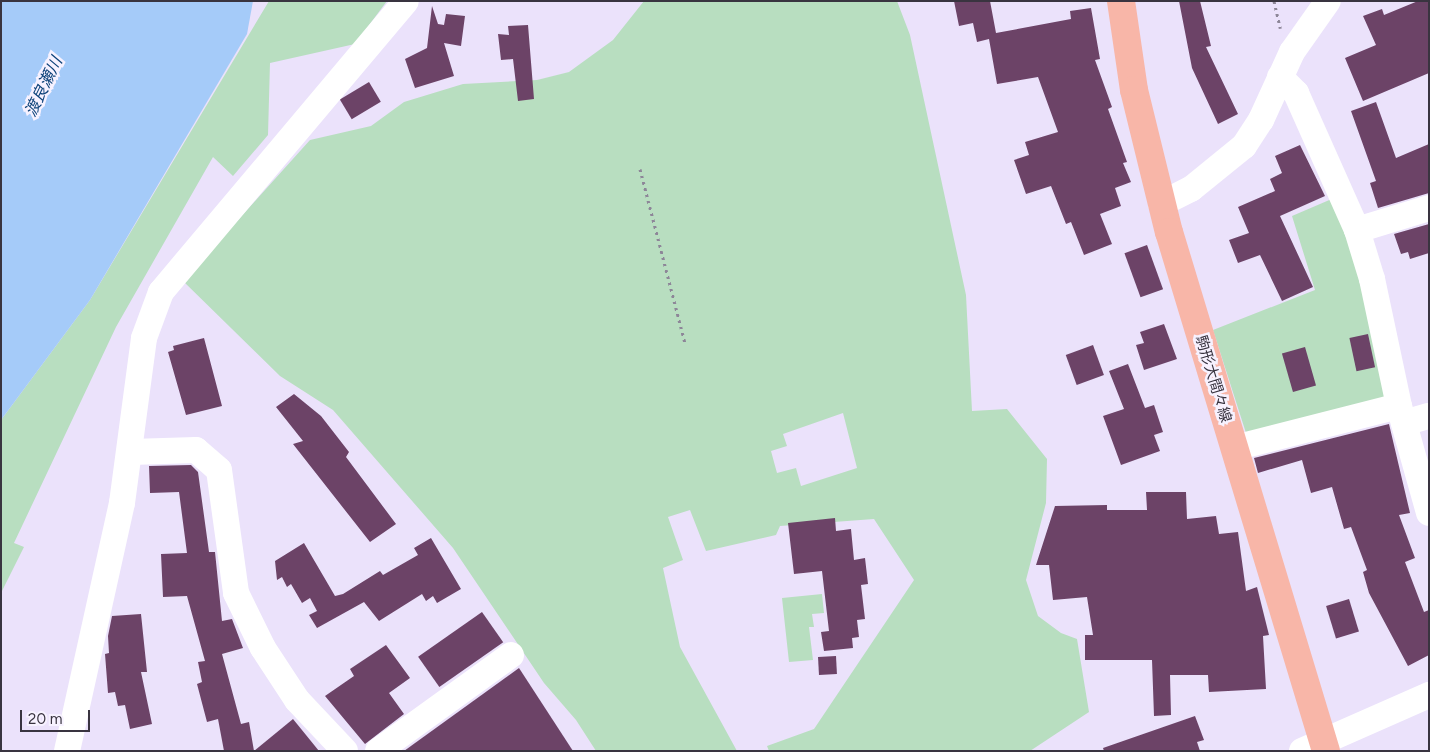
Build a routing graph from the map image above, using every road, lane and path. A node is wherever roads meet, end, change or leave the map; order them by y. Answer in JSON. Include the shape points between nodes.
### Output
{"nodes":[{"id":1,"x":406,"y":1,"type":"edge"},
{"id":2,"x":1121,"y":1,"type":"edge"},
{"id":3,"x":1328,"y":1,"type":"edge"},
{"id":4,"x":1280,"y":77,"type":"junction"},
{"id":5,"x":640,"y":170,"type":"dead end"},
{"id":6,"x":1161,"y":204,"type":"junction"},
{"id":7,"x":1429,"y":208,"type":"edge"},
{"id":8,"x":1357,"y":230,"type":"junction"},
{"id":9,"x":685,"y":343,"type":"dead end"},
{"id":10,"x":1402,"y":414,"type":"junction"},
{"id":11,"x":1429,"y":416,"type":"edge"},
{"id":12,"x":1234,"y":448,"type":"junction"},
{"id":13,"x":131,"y":452,"type":"junction"},
{"id":14,"x":1429,"y":513,"type":"edge"},
{"id":15,"x":511,"y":655,"type":"dead end"},
{"id":16,"x":1429,"y":695,"type":"edge"},
{"id":17,"x":1317,"y":748,"type":"edge"},
{"id":18,"x":67,"y":751,"type":"edge"},
{"id":19,"x":345,"y":751,"type":"edge"},
{"id":20,"x":378,"y":751,"type":"edge"}],
"edges":[{"from":1,"to":13,"type":"street","via":[[161,292],[144,338]]},
{"from":2,"to":6,"type":"main road","name":"駒形大間々線","via":[[1134,90]]},
{"from":3,"to":4,"type":"street","via":[[1292,52]]},
{"from":4,"to":6,"type":"street","via":[[1261,120],[1236,154],[1191,189]]},
{"from":4,"to":8,"type":"street","via":[[1296,93]]},
{"from":5,"to":9,"type":"path"},
{"from":6,"to":12,"type":"main road","name":"駒形大間々線"},
{"from":7,"to":8,"type":"street"},
{"from":8,"to":10,"type":"street","via":[[1372,279]]},
{"from":10,"to":11,"type":"street"},
{"from":10,"to":12,"type":"street"},
{"from":10,"to":14,"type":"street"},
{"from":12,"to":17,"type":"main road","name":"駒形大間々線"},
{"from":13,"to":18,"type":"street"},
{"from":13,"to":19,"type":"street","via":[[196,450],[219,470],[236,592],[263,648],[297,700],[334,743]]},
{"from":15,"to":20,"type":"street"},
{"from":16,"to":17,"type":"street"}]}
